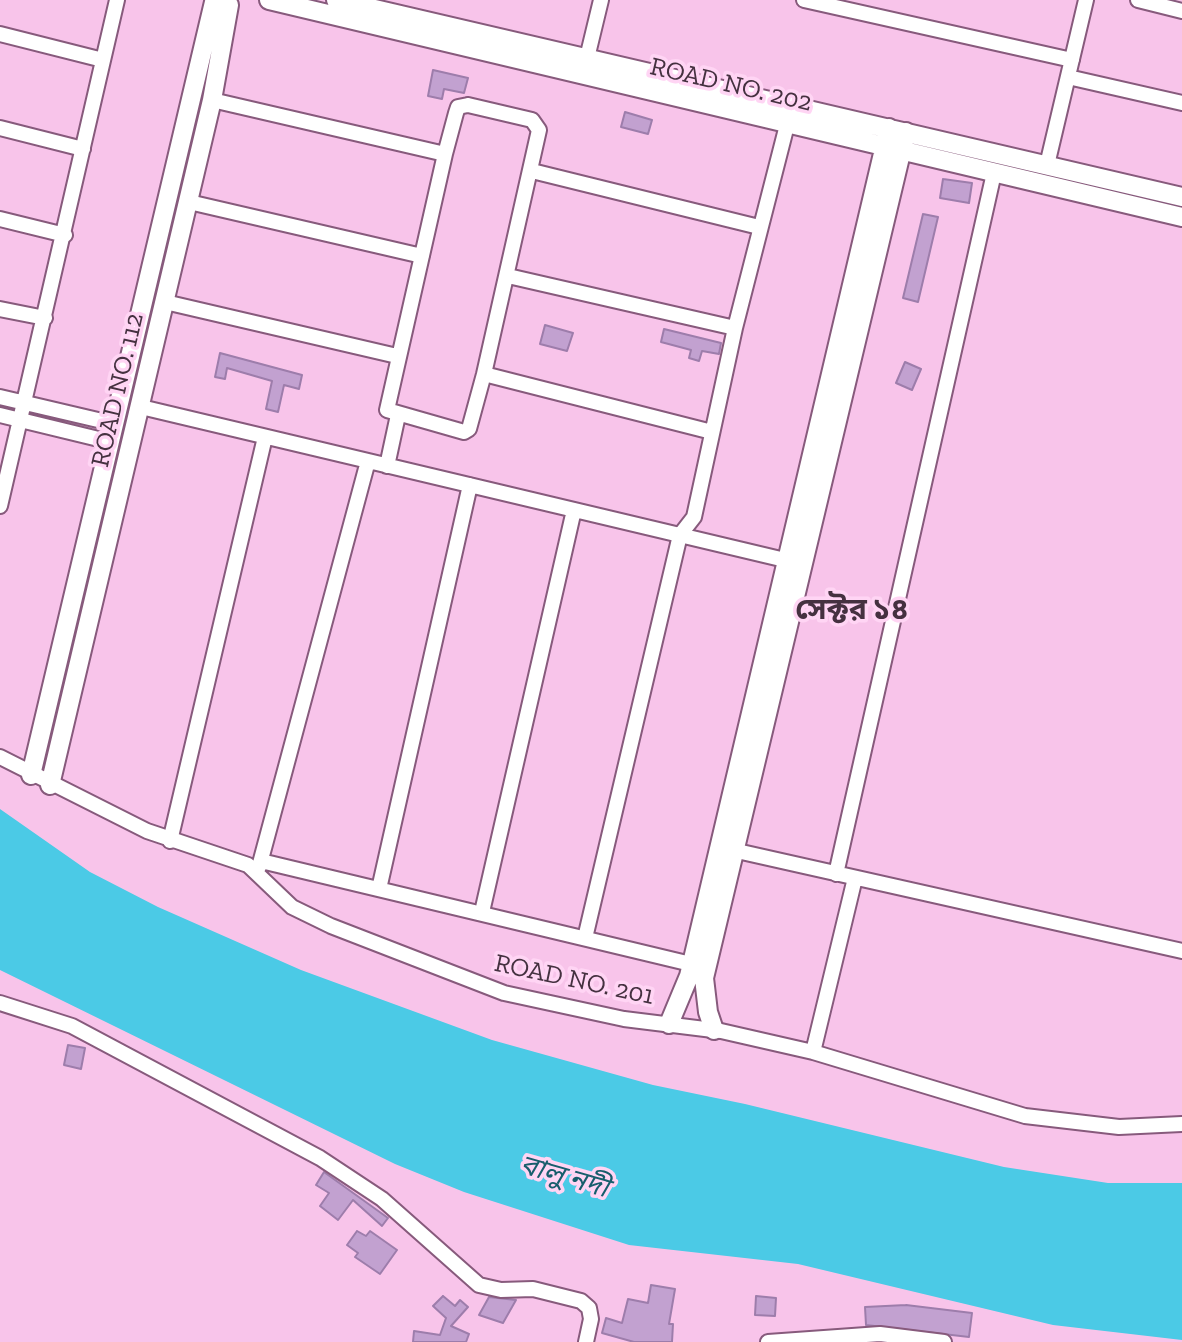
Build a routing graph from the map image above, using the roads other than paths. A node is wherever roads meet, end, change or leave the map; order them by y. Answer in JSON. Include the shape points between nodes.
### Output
{"nodes":[{"id":1,"x":117,"y":0,"type":"edge"},
{"id":2,"x":269,"y":0,"type":"edge"},
{"id":3,"x":336,"y":0,"type":"edge"},
{"id":4,"x":601,"y":0,"type":"edge"},
{"id":5,"x":804,"y":0,"type":"edge"},
{"id":6,"x":1086,"y":0,"type":"edge"},
{"id":7,"x":1138,"y":0,"type":"edge"},
{"id":8,"x":223,"y":2,"type":"edge"},
{"id":9,"x":362,"y":3,"type":"edge"},
{"id":10,"x":1182,"y":11,"type":"edge"},
{"id":11,"x":0,"y":34,"type":"edge"},
{"id":12,"x":587,"y":58,"type":"junction"},
{"id":13,"x":103,"y":60,"type":"junction"},
{"id":14,"x":1072,"y":60,"type":"junction"},
{"id":15,"x":1068,"y":77,"type":"junction"},
{"id":16,"x":212,"y":100,"type":"junction"},
{"id":17,"x":1182,"y":103,"type":"edge"},
{"id":18,"x":787,"y":125,"type":"junction"},
{"id":19,"x":0,"y":128,"type":"edge"},
{"id":20,"x":897,"y":130,"type":"junction"},
{"id":21,"x":83,"y":149,"type":"junction"},
{"id":22,"x":893,"y":149,"type":"junction"},
{"id":23,"x":445,"y":154,"type":"junction"},
{"id":24,"x":1042,"y":164,"type":"junction"},
{"id":25,"x":532,"y":171,"type":"junction"},
{"id":26,"x":994,"y":173,"type":"junction"},
{"id":27,"x":1033,"y":182,"type":"junction"},
{"id":28,"x":1182,"y":197,"type":"edge"},
{"id":29,"x":189,"y":202,"type":"junction"},
{"id":30,"x":1182,"y":217,"type":"edge"},
{"id":31,"x":0,"y":219,"type":"edge"},
{"id":32,"x":759,"y":227,"type":"junction"},
{"id":33,"x":65,"y":235,"type":"junction"},
{"id":34,"x":422,"y":256,"type":"junction"},
{"id":35,"x":508,"y":276,"type":"junction"},
{"id":36,"x":165,"y":302,"type":"junction"},
{"id":37,"x":0,"y":309,"type":"edge"},
{"id":38,"x":45,"y":318,"type":"junction"},
{"id":39,"x":735,"y":328,"type":"junction"},
{"id":40,"x":397,"y":356,"type":"junction"},
{"id":41,"x":484,"y":374,"type":"junction"},
{"id":42,"x":0,"y":397,"type":"edge"},
{"id":43,"x":24,"y":403,"type":"junction"},
{"id":44,"x":120,"y":403,"type":"junction"},
{"id":45,"x":141,"y":407,"type":"junction"},
{"id":46,"x":0,"y":415,"type":"edge"},
{"id":47,"x":398,"y":415,"type":"junction"},
{"id":48,"x":20,"y":420,"type":"junction"},
{"id":49,"x":712,"y":432,"type":"junction"},
{"id":50,"x":113,"y":433,"type":"junction"},
{"id":51,"x":265,"y":437,"type":"junction"},
{"id":52,"x":368,"y":461,"type":"junction"},
{"id":53,"x":387,"y":466,"type":"junction"},
{"id":54,"x":470,"y":485,"type":"junction"},
{"id":55,"x":0,"y":506,"type":"edge"},
{"id":56,"x":574,"y":510,"type":"junction"},
{"id":57,"x":680,"y":535,"type":"junction"},
{"id":58,"x":785,"y":560,"type":"junction"},
{"id":59,"x":0,"y":757,"type":"edge"},
{"id":60,"x":31,"y":775,"type":"junction"},
{"id":61,"x":50,"y":785,"type":"junction"},
{"id":62,"x":170,"y":841,"type":"junction"},
{"id":63,"x":737,"y":851,"type":"junction"},
{"id":64,"x":259,"y":866,"type":"junction"},
{"id":65,"x":836,"y":874,"type":"junction"},
{"id":66,"x":855,"y":878,"type":"junction"},
{"id":67,"x":379,"y":889,"type":"junction"},
{"id":68,"x":482,"y":912,"type":"junction"},
{"id":69,"x":585,"y":938,"type":"junction"},
{"id":70,"x":1182,"y":951,"type":"edge"},
{"id":71,"x":691,"y":964,"type":"junction"},
{"id":72,"x":0,"y":1003,"type":"edge"},
{"id":73,"x":669,"y":1024,"type":"junction"},
{"id":74,"x":714,"y":1030,"type":"junction"},
{"id":75,"x":813,"y":1052,"type":"junction"},
{"id":76,"x":1182,"y":1124,"type":"edge"},
{"id":77,"x":586,"y":1342,"type":"edge"},
{"id":78,"x":768,"y":1342,"type":"edge"},
{"id":79,"x":944,"y":1342,"type":"edge"}],
"edges":[{"from":1,"to":13,"type":"street"},
{"from":2,"to":18,"type":"street","name":"ROAD NO. 202"},
{"from":3,"to":9,"type":"street","name":"ROAD NO. 202"},
{"from":4,"to":12,"type":"street"},
{"from":5,"to":14,"type":"street"},
{"from":6,"to":14,"type":"street"},
{"from":7,"to":10,"type":"street"},
{"from":8,"to":16,"type":"street","name":"ROAD NO. 112"},
{"from":8,"to":44,"type":"street","name":"ROAD NO. 112"},
{"from":9,"to":12,"type":"street","name":"ROAD NO. 202"},
{"from":11,"to":13,"type":"street"},
{"from":12,"to":20,"type":"street","name":"ROAD NO. 202"},
{"from":13,"to":21,"type":"street"},
{"from":14,"to":15,"type":"street"},
{"from":15,"to":17,"type":"street"},
{"from":15,"to":24,"type":"street"},
{"from":16,"to":23,"type":"street"},
{"from":16,"to":29,"type":"street","name":"ROAD NO. 112"},
{"from":18,"to":22,"type":"street","name":"ROAD NO. 202"},
{"from":18,"to":32,"type":"street"},
{"from":19,"to":21,"type":"street"},
{"from":20,"to":22,"type":"street"},
{"from":20,"to":24,"type":"street","name":"ROAD NO. 202"},
{"from":21,"to":33,"type":"street"},
{"from":22,"to":26,"type":"street","name":"ROAD NO. 202"},
{"from":22,"to":58,"type":"street"},
{"from":22,"to":63,"type":"street"},
{"from":23,"to":25,"type":"street","via":[[458,107],[468,105],[536,122],[539,136]]},
{"from":23,"to":34,"type":"street"},
{"from":24,"to":27,"type":"street"},
{"from":24,"to":28,"type":"street","name":"ROAD NO. 202"},
{"from":25,"to":32,"type":"street"},
{"from":25,"to":35,"type":"street"},
{"from":26,"to":27,"type":"street","name":"ROAD NO. 202"},
{"from":26,"to":65,"type":"street"},
{"from":27,"to":30,"type":"street","name":"ROAD NO. 202"},
{"from":29,"to":34,"type":"street"},
{"from":29,"to":36,"type":"street","name":"ROAD NO. 112"},
{"from":31,"to":33,"type":"street"},
{"from":32,"to":39,"type":"street"},
{"from":33,"to":38,"type":"street"},
{"from":34,"to":40,"type":"street"},
{"from":35,"to":39,"type":"street"},
{"from":35,"to":41,"type":"street"},
{"from":36,"to":40,"type":"street"},
{"from":36,"to":45,"type":"street","name":"ROAD NO. 112"},
{"from":37,"to":38,"type":"street"},
{"from":38,"to":43,"type":"street"},
{"from":39,"to":49,"type":"street"},
{"from":40,"to":47,"type":"street","via":[[387,410]]},
{"from":41,"to":47,"type":"street","via":[[467,431]]},
{"from":41,"to":49,"type":"street"},
{"from":42,"to":43,"type":"street"},
{"from":43,"to":48,"type":"street"},
{"from":43,"to":50,"type":"street"},
{"from":44,"to":45,"type":"street"},
{"from":44,"to":50,"type":"street","name":"ROAD NO. 112"},
{"from":45,"to":51,"type":"street"},
{"from":45,"to":61,"type":"street","name":"ROAD NO. 112"},
{"from":46,"to":48,"type":"street"},
{"from":47,"to":53,"type":"street"},
{"from":48,"to":50,"type":"street"},
{"from":48,"to":55,"type":"street"},
{"from":49,"to":57,"type":"street","via":[[694,517]]},
{"from":50,"to":60,"type":"street","name":"ROAD NO. 112"},
{"from":51,"to":52,"type":"street"},
{"from":51,"to":62,"type":"street"},
{"from":52,"to":53,"type":"street"},
{"from":52,"to":64,"type":"street"},
{"from":53,"to":54,"type":"street"},
{"from":54,"to":56,"type":"street"},
{"from":54,"to":67,"type":"street"},
{"from":56,"to":57,"type":"street"},
{"from":56,"to":68,"type":"street"},
{"from":57,"to":58,"type":"street"},
{"from":57,"to":69,"type":"street"},
{"from":58,"to":71,"type":"street"},
{"from":59,"to":60,"type":"street","name":"ROAD NO. 201"},
{"from":60,"to":61,"type":"street","name":"ROAD NO. 201"},
{"from":61,"to":62,"type":"street","name":"ROAD NO. 201"},
{"from":62,"to":64,"type":"street","name":"ROAD NO. 201"},
{"from":63,"to":65,"type":"street"},
{"from":63,"to":74,"type":"street","via":[[704,978]]},
{"from":64,"to":67,"type":"street"},
{"from":64,"to":73,"type":"street","name":"ROAD NO. 201","via":[[292,907],[425,965],[504,993]]},
{"from":65,"to":66,"type":"street"},
{"from":66,"to":70,"type":"street"},
{"from":66,"to":75,"type":"street"},
{"from":67,"to":68,"type":"street"},
{"from":68,"to":69,"type":"street"},
{"from":69,"to":71,"type":"street"},
{"from":71,"to":73,"type":"street"},
{"from":72,"to":77,"type":"street","via":[[72,1026],[320,1158],[382,1199],[479,1285],[533,1289],[581,1301],[591,1319]]},
{"from":73,"to":74,"type":"street","name":"ROAD NO. 201"},
{"from":74,"to":75,"type":"street","name":"ROAD NO. 201"},
{"from":75,"to":76,"type":"street","name":"ROAD NO. 201","via":[[1025,1116],[1119,1127]]},
{"from":78,"to":79,"type":"street","via":[[880,1334]]}]}
